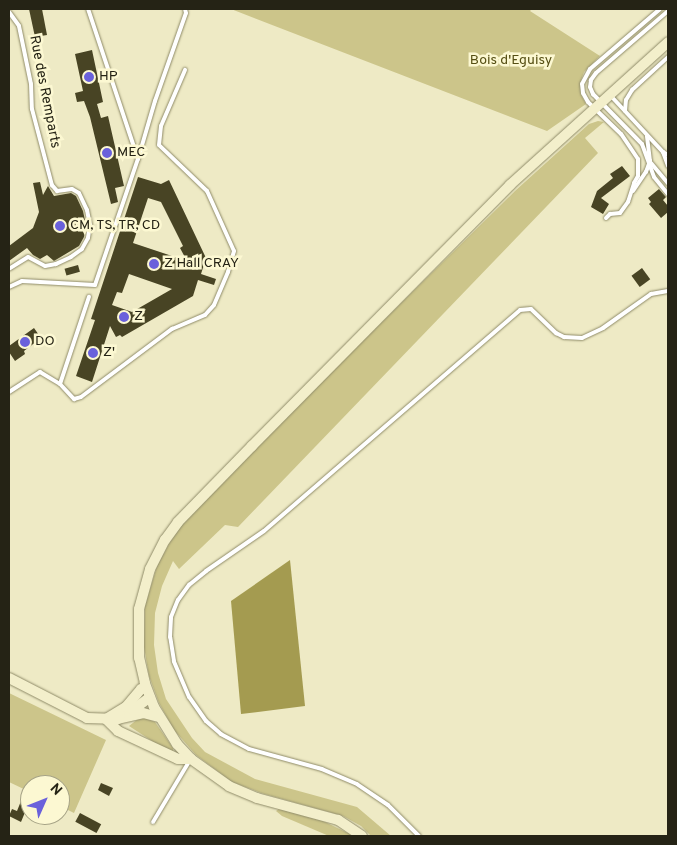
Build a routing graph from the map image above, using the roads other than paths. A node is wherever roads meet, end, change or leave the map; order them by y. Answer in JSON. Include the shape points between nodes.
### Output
{"nodes":[{"id":1,"x":88,"y":9,"type":"edge"},
{"id":2,"x":185,"y":9,"type":"edge"},
{"id":3,"x":660,"y":9,"type":"edge"},
{"id":4,"x":668,"y":11,"type":"edge"},
{"id":5,"x":9,"y":12,"type":"edge"},
{"id":6,"x":668,"y":42,"type":"edge"},
{"id":7,"x":668,"y":57,"type":"edge"},
{"id":8,"x":185,"y":70,"type":"dead end"},
{"id":9,"x":610,"y":95,"type":"junction"},
{"id":10,"x":598,"y":106,"type":"junction"},
{"id":11,"x":625,"y":111,"type":"junction"},
{"id":12,"x":647,"y":135,"type":"junction"},
{"id":13,"x":663,"y":152,"type":"junction"},
{"id":14,"x":668,"y":155,"type":"edge"},
{"id":15,"x":138,"y":159,"type":"junction"},
{"id":16,"x":650,"y":161,"type":"junction"},
{"id":17,"x":668,"y":166,"type":"edge"},
{"id":18,"x":668,"y":183,"type":"edge"},
{"id":19,"x":633,"y":191,"type":"junction"},
{"id":20,"x":668,"y":194,"type":"edge"},
{"id":21,"x":606,"y":218,"type":"dead end"},
{"id":22,"x":9,"y":269,"type":"edge"},
{"id":23,"x":9,"y":287,"type":"edge"},
{"id":24,"x":668,"y":291,"type":"edge"},
{"id":25,"x":89,"y":297,"type":"dead end"},
{"id":26,"x":60,"y":384,"type":"junction"},
{"id":27,"x":9,"y":392,"type":"edge"},
{"id":28,"x":9,"y":678,"type":"edge"},
{"id":29,"x":148,"y":692,"type":"junction"},
{"id":30,"x":129,"y":716,"type":"junction"},
{"id":31,"x":159,"y":717,"type":"junction"},
{"id":32,"x":106,"y":718,"type":"junction"},
{"id":33,"x":191,"y":759,"type":"junction"},
{"id":34,"x":153,"y":822,"type":"dead end"},
{"id":35,"x":362,"y":836,"type":"edge"},
{"id":36,"x":419,"y":836,"type":"edge"}],
"edges":[{"from":1,"to":15,"type":"lane"},
{"from":2,"to":15,"type":"lane"},
{"from":3,"to":10,"type":"lane","via":[[584,77],[583,94]]},
{"from":4,"to":10,"type":"lane","via":[[596,73],[590,87]]},
{"from":5,"to":22,"type":"lane","name":"Rue des Remparts","via":[[19,26],[31,84],[32,109],[52,185],[56,191],[72,189],[79,193],[90,225],[82,249],[71,257],[45,266],[28,257]]},
{"from":6,"to":9,"type":"main road"},
{"from":7,"to":11,"type":"lane","via":[[632,90],[626,100]]},
{"from":8,"to":26,"type":"lane","via":[[161,126],[159,145],[207,191],[234,251],[228,272],[214,306],[205,315],[172,328],[80,397],[74,399]]},
{"from":9,"to":10,"type":"main road"},
{"from":9,"to":11,"type":"lane"},
{"from":10,"to":16,"type":"lane","via":[[642,144]]},
{"from":10,"to":19,"type":"lane","via":[[638,159],[638,176]]},
{"from":10,"to":29,"type":"main road","via":[[510,185],[170,532],[150,569],[139,609],[138,645]]},
{"from":11,"to":12,"type":"lane"},
{"from":12,"to":13,"type":"lane"},
{"from":12,"to":16,"type":"lane"},
{"from":13,"to":14,"type":"lane"},
{"from":13,"to":17,"type":"lane"},
{"from":15,"to":23,"type":"lane","via":[[95,285],[22,281]]},
{"from":16,"to":18,"type":"lane"},
{"from":16,"to":19,"type":"lane"},
{"from":16,"to":20,"type":"lane","via":[[654,177]]},
{"from":19,"to":21,"type":"lane","via":[[620,213]]},
{"from":24,"to":36,"type":"lane","via":[[651,294],[603,328],[582,338],[564,338],[531,309],[520,310],[264,531],[189,585],[178,600],[170,637],[174,661],[189,697],[206,721],[221,734],[249,749],[322,769],[357,784],[388,805]]},
{"from":25,"to":26,"type":"lane"},
{"from":26,"to":27,"type":"lane","via":[[40,372]]},
{"from":28,"to":32,"type":"main road","via":[[87,718]]},
{"from":29,"to":30,"type":"main road"},
{"from":29,"to":31,"type":"main road"},
{"from":29,"to":32,"type":"main road","via":[[142,689],[126,707]]},
{"from":30,"to":31,"type":"main road","via":[[143,713]]},
{"from":30,"to":32,"type":"main road"},
{"from":31,"to":33,"type":"main road"},
{"from":32,"to":33,"type":"main road","via":[[118,731],[178,759]]},
{"from":33,"to":34,"type":"lane"},
{"from":33,"to":35,"type":"main road","via":[[212,776],[242,792],[331,818]]}]}
